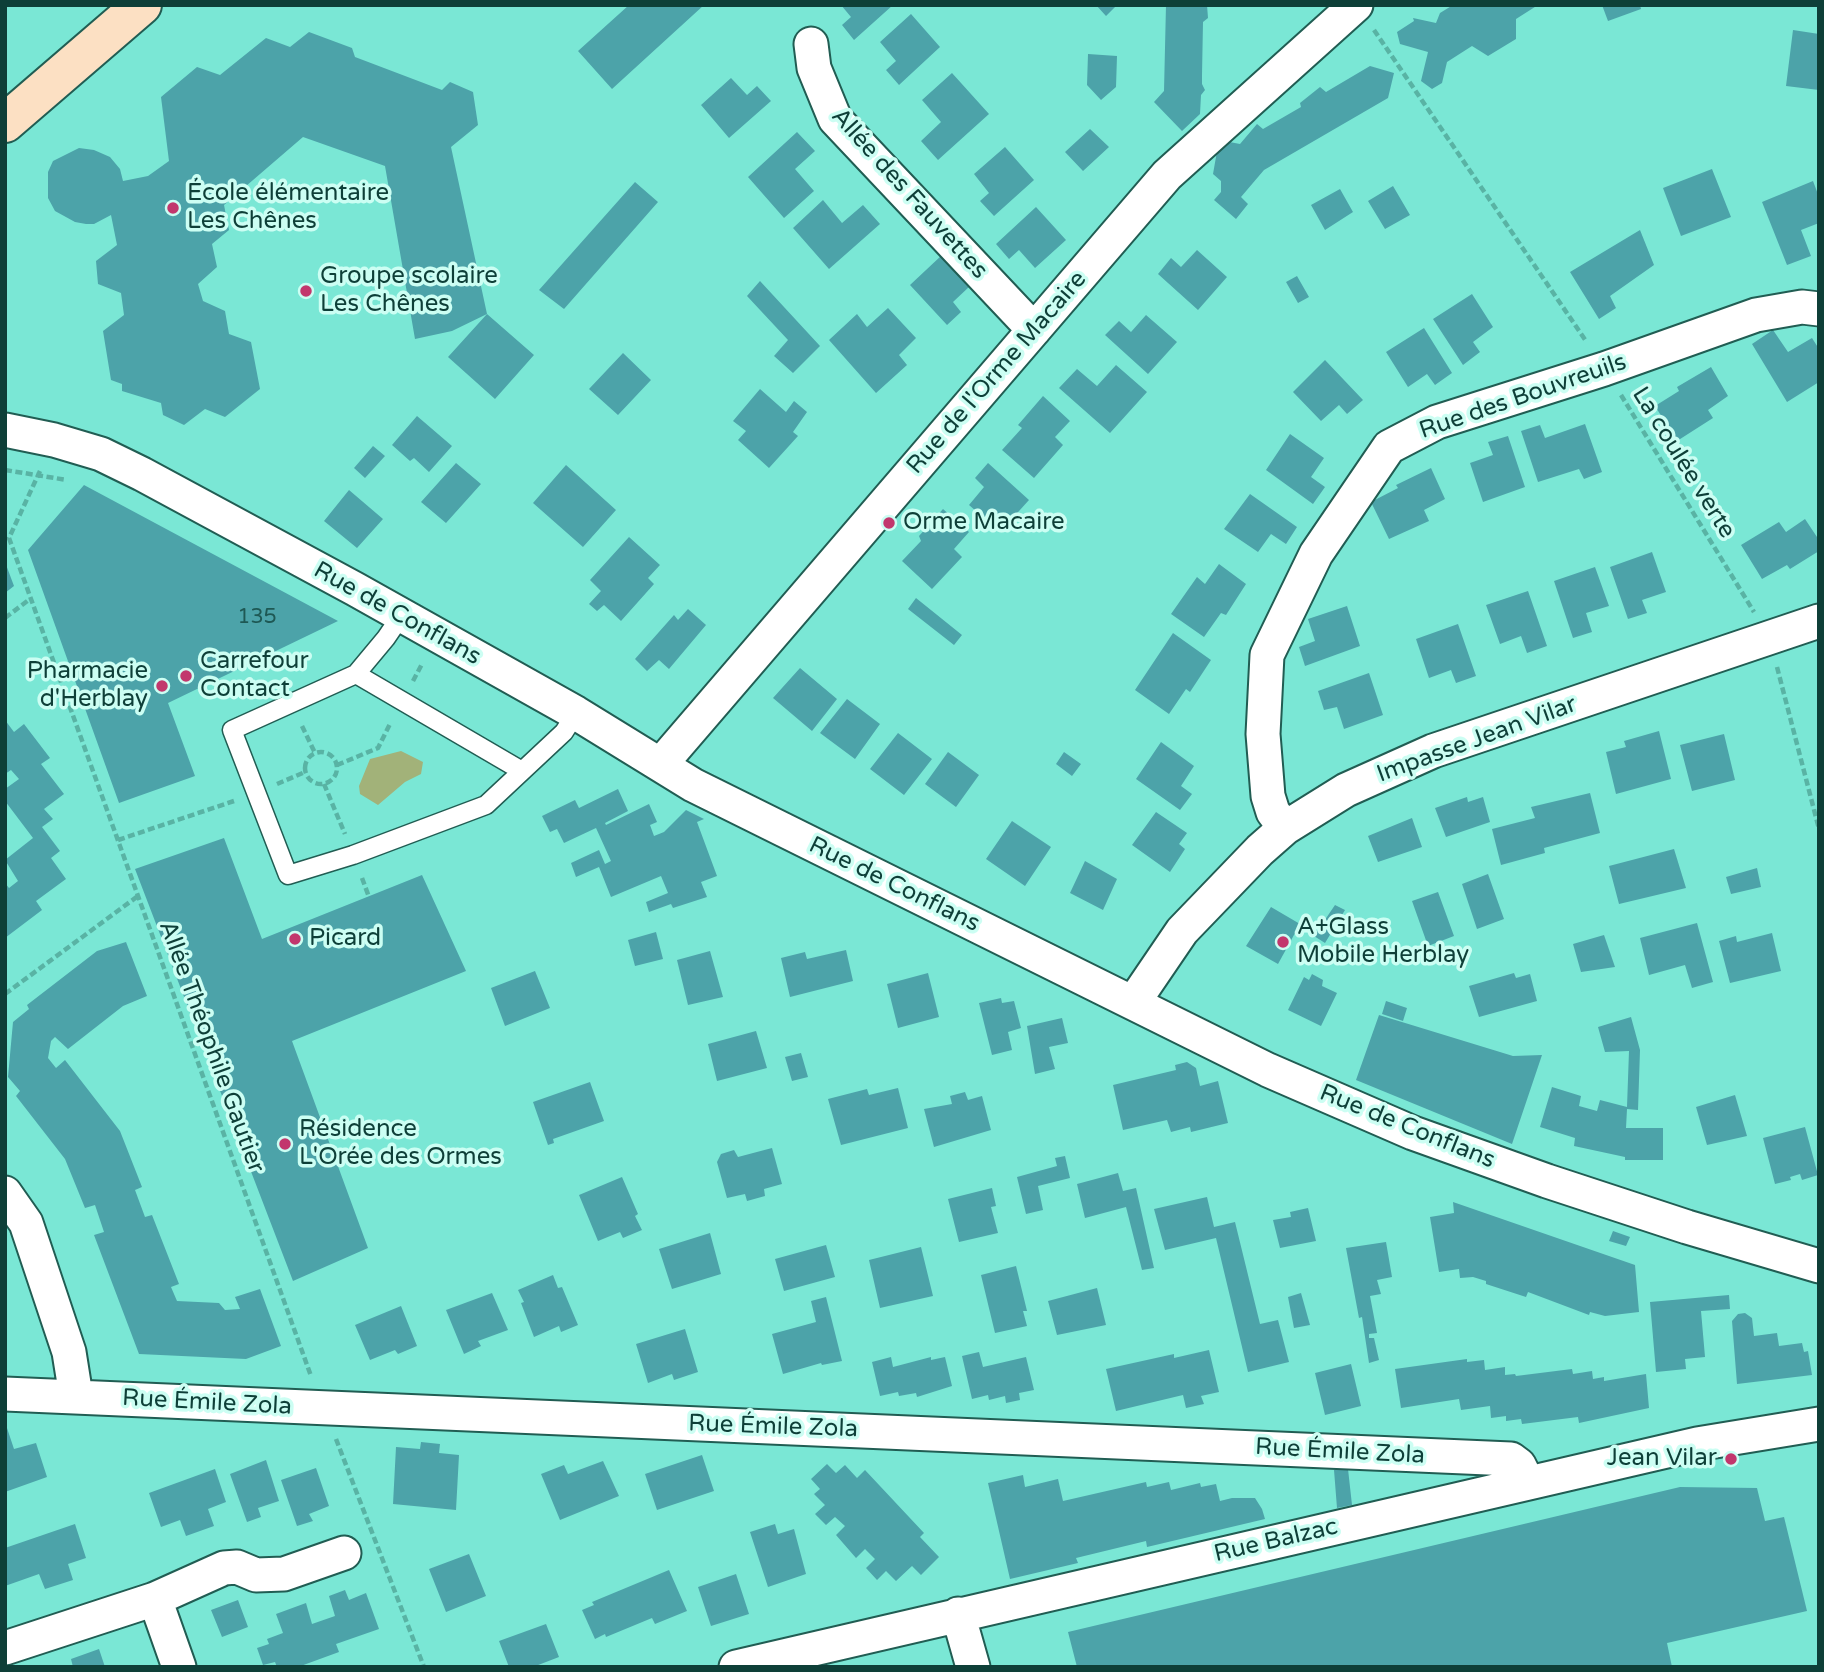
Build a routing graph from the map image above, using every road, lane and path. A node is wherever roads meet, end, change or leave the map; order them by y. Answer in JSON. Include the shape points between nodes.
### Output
{"nodes":[{"id":1,"x":142,"y":5,"type":"edge"},
{"id":2,"x":1364,"y":17,"type":"edge"},
{"id":3,"x":811,"y":44,"type":"dead end"},
{"id":4,"x":5,"y":123,"type":"edge"},
{"id":5,"x":1819,"y":309,"type":"edge"},
{"id":6,"x":1034,"y":330,"type":"junction"},
{"id":7,"x":1604,"y":369,"type":"junction"},
{"id":8,"x":5,"y":430,"type":"edge"},
{"id":9,"x":54,"y":440,"type":"junction"},
{"id":10,"x":30,"y":599,"type":"junction"},
{"id":11,"x":401,"y":616,"type":"junction"},
{"id":12,"x":5,"y":618,"type":"edge"},
{"id":13,"x":1819,"y":621,"type":"edge"},
{"id":14,"x":1770,"y":639,"type":"junction"},
{"id":15,"x":356,"y":674,"type":"junction"},
{"id":16,"x":576,"y":713,"type":"junction"},
{"id":17,"x":661,"y":764,"type":"junction"},
{"id":18,"x":522,"y":771,"type":"junction"},
{"id":19,"x":336,"y":773,"type":"joint"},
{"id":20,"x":255,"y":794,"type":"junction"},
{"id":21,"x":1285,"y":828,"type":"junction"},
{"id":22,"x":1819,"y":829,"type":"edge"},
{"id":23,"x":118,"y":840,"type":"junction"},
{"id":24,"x":138,"y":896,"type":"junction"},
{"id":25,"x":5,"y":994,"type":"edge"},
{"id":26,"x":1133,"y":1003,"type":"junction"},
{"id":27,"x":5,"y":1193,"type":"edge"},
{"id":28,"x":1819,"y":1266,"type":"edge"},
{"id":29,"x":5,"y":1394,"type":"edge"},
{"id":30,"x":76,"y":1396,"type":"junction"},
{"id":31,"x":323,"y":1409,"type":"junction"},
{"id":32,"x":1817,"y":1432,"type":"edge"},
{"id":33,"x":1528,"y":1483,"type":"junction"},
{"id":34,"x":344,"y":1553,"type":"dead end"},
{"id":35,"x":155,"y":1599,"type":"junction"},
{"id":36,"x":958,"y":1614,"type":"junction"},
{"id":37,"x":5,"y":1648,"type":"edge"},
{"id":38,"x":179,"y":1667,"type":"edge"},
{"id":39,"x":424,"y":1667,"type":"edge"},
{"id":40,"x":736,"y":1667,"type":"edge"},
{"id":41,"x":973,"y":1667,"type":"edge"}],
"edges":[{"from":1,"to":4,"type":"main road"},
{"from":2,"to":6,"type":"street","name":"Rue de l'Orme Macaire","via":[[1167,175]]},
{"from":2,"to":7,"type":"path","name":"La coulée verte"},
{"from":3,"to":6,"type":"street","name":"Allée des Fauvettes","via":[[814,68],[835,119]]},
{"from":5,"to":7,"type":"street","name":"Rue des Bouvreuils","via":[[1802,307],[1756,315]]},
{"from":6,"to":17,"type":"street","name":"Rue de l'Orme Macaire"},
{"from":7,"to":14,"type":"path","name":"La coulée verte"},
{"from":7,"to":21,"type":"street","name":"Rue des Bouvreuils","via":[[1437,422],[1389,447],[1316,554],[1267,655],[1263,734],[1268,796]]},
{"from":8,"to":9,"type":"street","name":"Rue de Conflans"},
{"from":9,"to":10,"type":"path","name":"Allée Théophile Gautier","via":[[9,538]]},
{"from":9,"to":11,"type":"street","name":"Rue de Conflans","via":[[101,454],[142,474]]},
{"from":10,"to":12,"type":"path"},
{"from":10,"to":23,"type":"path","name":"Allée Théophile Gautier"},
{"from":11,"to":15,"type":"lane"},
{"from":11,"to":16,"type":"street","name":"Rue de Conflans"},
{"from":13,"to":14,"type":"street","name":"Impasse Jean Vilar"},
{"from":14,"to":21,"type":"street","name":"Impasse Jean Vilar","via":[[1433,751],[1346,789]]},
{"from":14,"to":22,"type":"path","name":"La coulée verte"},
{"from":15,"to":18,"type":"lane"},
{"from":15,"to":20,"type":"lane","via":[[232,730]]},
{"from":16,"to":17,"type":"street","name":"Rue de Conflans"},
{"from":16,"to":18,"type":"lane","via":[[564,732]]},
{"from":17,"to":26,"type":"street","name":"Rue de Conflans","via":[[716,796]]},
{"from":18,"to":20,"type":"lane","via":[[486,805],[288,875]]},
{"from":19,"to":19,"type":"path","via":[[337,765],[326,753],[318,752],[306,763],[305,772],[316,783],[324,784]]},
{"from":20,"to":23,"type":"path"},
{"from":21,"to":26,"type":"street","name":"Impasse Jean Vilar","via":[[1182,931]]},
{"from":23,"to":24,"type":"path","name":"Allée Théophile Gautier"},
{"from":24,"to":25,"type":"path"},
{"from":24,"to":31,"type":"path","name":"Allée Théophile Gautier"},
{"from":26,"to":28,"type":"street","name":"Rue de Conflans","via":[[1268,1070],[1413,1133],[1674,1223]]},
{"from":27,"to":30,"type":"street","via":[[26,1223],[69,1352]]},
{"from":29,"to":30,"type":"street","name":"Rue Émile Zola"},
{"from":30,"to":31,"type":"street","name":"Rue Émile Zola"},
{"from":31,"to":33,"type":"street","name":"Rue Émile Zola","via":[[1511,1459]]},
{"from":31,"to":39,"type":"path","name":"Allée Théophile Gautier"},
{"from":32,"to":33,"type":"street","name":"Rue Balzac","via":[[1697,1444]]},
{"from":33,"to":36,"type":"street","name":"Rue Balzac"},
{"from":34,"to":35,"type":"street","via":[[284,1573],[256,1575],[237,1567],[225,1568]]},
{"from":35,"to":37,"type":"street"},
{"from":35,"to":38,"type":"street"},
{"from":36,"to":40,"type":"street","name":"Rue Balzac"},
{"from":36,"to":41,"type":"street"}]}
